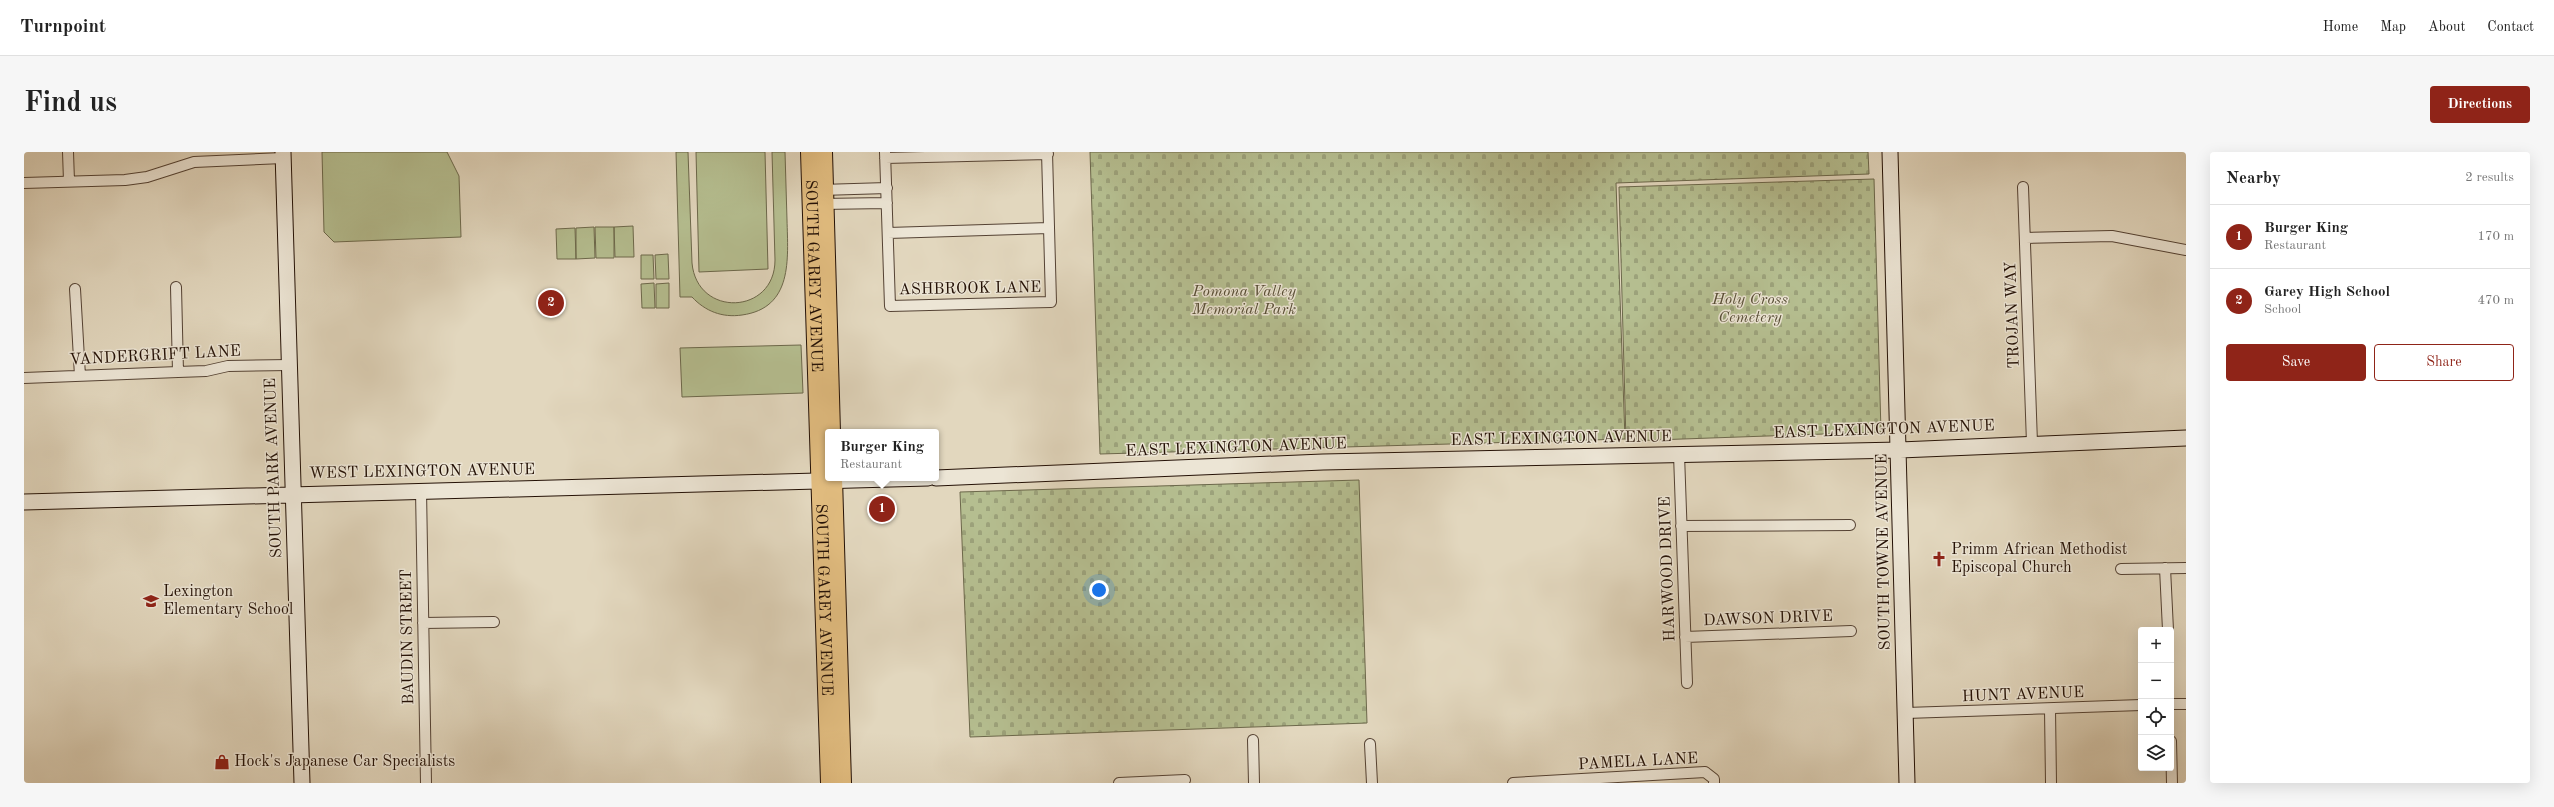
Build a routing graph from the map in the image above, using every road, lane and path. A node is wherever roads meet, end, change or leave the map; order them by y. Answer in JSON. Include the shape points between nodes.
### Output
{"nodes":[{"id":1,"x":68,"y":152,"type":"edge"},
{"id":2,"x":809,"y":152,"type":"edge"},
{"id":3,"x":824,"y":152,"type":"edge"},
{"id":4,"x":1890,"y":152,"type":"edge"},
{"id":5,"x":1047,"y":153,"type":"edge"},
{"id":6,"x":283,"y":155,"type":"edge"},
{"id":7,"x":885,"y":155,"type":"edge"},
{"id":8,"x":69,"y":181,"type":"junction"},
{"id":9,"x":24,"y":183,"type":"edge"},
{"id":10,"x":2023,"y":187,"type":"dead end"},
{"id":11,"x":886,"y":188,"type":"junction"},
{"id":12,"x":818,"y":197,"type":"junction"},
{"id":13,"x":887,"y":203,"type":"junction"},
{"id":14,"x":1049,"y":228,"type":"junction"},
{"id":15,"x":888,"y":233,"type":"junction"},
{"id":16,"x":2026,"y":238,"type":"junction"},
{"id":17,"x":2186,"y":250,"type":"edge"},
{"id":18,"x":176,"y":287,"type":"dead end"},
{"id":19,"x":75,"y":289,"type":"dead end"},
{"id":20,"x":289,"y":365,"type":"junction"},
{"id":21,"x":178,"y":372,"type":"junction"},
{"id":22,"x":80,"y":376,"type":"junction"},
{"id":23,"x":24,"y":378,"type":"edge"},
{"id":24,"x":827,"y":429,"type":"edge"},
{"id":25,"x":832,"y":429,"type":"edge"},
{"id":26,"x":2186,"y":438,"type":"edge"},
{"id":27,"x":2032,"y":443,"type":"junction"},
{"id":28,"x":1900,"y":450,"type":"junction"},
{"id":29,"x":1679,"y":454,"type":"junction"},
{"id":30,"x":939,"y":478,"type":"edge"},
{"id":31,"x":829,"y":481,"type":"edge"},
{"id":32,"x":421,"y":490,"type":"junction"},
{"id":33,"x":294,"y":493,"type":"junction"},
{"id":34,"x":24,"y":502,"type":"edge"},
{"id":35,"x":1850,"y":525,"type":"dead end"},
{"id":36,"x":1681,"y":526,"type":"junction"},
{"id":37,"x":2166,"y":568,"type":"junction"},
{"id":38,"x":2186,"y":568,"type":"edge"},
{"id":39,"x":2121,"y":569,"type":"dead end"},
{"id":40,"x":494,"y":622,"type":"dead end"},
{"id":41,"x":423,"y":623,"type":"junction"},
{"id":42,"x":2168,"y":627,"type":"edge"},
{"id":43,"x":1851,"y":631,"type":"dead end"},
{"id":44,"x":1685,"y":637,"type":"junction"},
{"id":45,"x":1687,"y":683,"type":"dead end"},
{"id":46,"x":2174,"y":704,"type":"edge"},
{"id":47,"x":2186,"y":704,"type":"edge"},
{"id":48,"x":2138,"y":706,"type":"edge"},
{"id":49,"x":2050,"y":709,"type":"junction"},
{"id":50,"x":1906,"y":713,"type":"junction"},
{"id":51,"x":1253,"y":740,"type":"dead end"},
{"id":52,"x":1370,"y":744,"type":"dead end"},
{"id":53,"x":2172,"y":771,"type":"edge"},
{"id":54,"x":1185,"y":780,"type":"dead end"},
{"id":55,"x":1597,"y":781,"type":"edge"},
{"id":56,"x":1714,"y":781,"type":"edge"},
{"id":57,"x":1150,"y":782,"type":"edge"},
{"id":58,"x":302,"y":783,"type":"edge"},
{"id":59,"x":426,"y":783,"type":"edge"},
{"id":60,"x":829,"y":783,"type":"edge"},
{"id":61,"x":843,"y":783,"type":"edge"},
{"id":62,"x":1119,"y":783,"type":"edge"},
{"id":63,"x":1254,"y":783,"type":"edge"},
{"id":64,"x":1372,"y":783,"type":"edge"},
{"id":65,"x":1513,"y":783,"type":"edge"},
{"id":66,"x":1907,"y":783,"type":"edge"},
{"id":67,"x":2051,"y":783,"type":"edge"},
{"id":68,"x":2172,"y":783,"type":"edge"}],
"edges":[{"from":1,"to":8,"type":"street"},
{"from":2,"to":12,"type":"main road","name":"SOUTH GAREY AVENUE"},
{"from":3,"to":12,"type":"main road","name":"SOUTH GAREY AVENUE"},
{"from":4,"to":28,"type":"street","name":"SOUTH TOWNE AVENUE"},
{"from":5,"to":7,"type":"street"},
{"from":5,"to":14,"type":"street"},
{"from":6,"to":8,"type":"street","via":[[194,162],[147,177],[125,180]]},
{"from":6,"to":20,"type":"street","name":"SOUTH PARK AVENUE"},
{"from":7,"to":11,"type":"street"},
{"from":8,"to":9,"type":"street"},
{"from":10,"to":16,"type":"street","name":"TROJAN WAY"},
{"from":11,"to":12,"type":"street"},
{"from":11,"to":13,"type":"street"},
{"from":12,"to":13,"type":"street"},
{"from":12,"to":24,"type":"main road","name":"SOUTH GAREY AVENUE"},
{"from":12,"to":25,"type":"main road","name":"SOUTH GAREY AVENUE"},
{"from":13,"to":15,"type":"street"},
{"from":14,"to":15,"type":"street"},
{"from":14,"to":15,"type":"street","name":"ASHBROOK LANE","via":[[1051,302],[890,306]]},
{"from":16,"to":17,"type":"street","via":[[2112,236]]},
{"from":16,"to":27,"type":"street","name":"TROJAN WAY"},
{"from":18,"to":21,"type":"street"},
{"from":19,"to":22,"type":"street"},
{"from":20,"to":21,"type":"street","name":"VANDERGRIFT LANE","via":[[228,366],[206,371]]},
{"from":20,"to":33,"type":"street","name":"SOUTH PARK AVENUE"},
{"from":21,"to":22,"type":"street","name":"VANDERGRIFT LANE"},
{"from":22,"to":23,"type":"street","name":"VANDERGRIFT LANE"},
{"from":26,"to":27,"type":"street","name":"EAST LEXINGTON AVENUE"},
{"from":27,"to":28,"type":"street","name":"EAST LEXINGTON AVENUE"},
{"from":28,"to":29,"type":"street","name":"EAST LEXINGTON AVENUE"},
{"from":28,"to":50,"type":"street","name":"SOUTH TOWNE AVENUE"},
{"from":29,"to":30,"type":"street","name":"EAST LEXINGTON AVENUE","via":[[1323,462]]},
{"from":29,"to":36,"type":"street","name":"HARWOOD DRIVE"},
{"from":31,"to":32,"type":"street","name":"WEST LEXINGTON AVENUE"},
{"from":31,"to":60,"type":"main road","name":"SOUTH GAREY AVENUE"},
{"from":31,"to":61,"type":"main road","name":"SOUTH GAREY AVENUE"},
{"from":32,"to":33,"type":"street","name":"WEST LEXINGTON AVENUE"},
{"from":32,"to":41,"type":"street","name":"BAUDIN STREET"},
{"from":33,"to":34,"type":"street","name":"WEST LEXINGTON AVENUE"},
{"from":33,"to":58,"type":"street","name":"SOUTH PARK AVENUE"},
{"from":35,"to":36,"type":"street"},
{"from":36,"to":44,"type":"street","name":"HARWOOD DRIVE"},
{"from":37,"to":38,"type":"street"},
{"from":37,"to":39,"type":"street"},
{"from":37,"to":42,"type":"street"},
{"from":40,"to":41,"type":"street"},
{"from":41,"to":59,"type":"street","name":"BAUDIN STREET"},
{"from":43,"to":44,"type":"street","name":"DAWSON DRIVE"},
{"from":44,"to":45,"type":"street","name":"HARWOOD DRIVE"},
{"from":46,"to":47,"type":"street"},
{"from":48,"to":49,"type":"street","name":"HUNT AVENUE"},
{"from":49,"to":50,"type":"street","name":"HUNT AVENUE"},
{"from":49,"to":67,"type":"street"},
{"from":50,"to":66,"type":"street","name":"SOUTH TOWNE AVENUE"},
{"from":51,"to":63,"type":"street"},
{"from":52,"to":64,"type":"street"},
{"from":53,"to":68,"type":"street"},
{"from":54,"to":57,"type":"street"},
{"from":55,"to":56,"type":"street","name":"PAMELA LANE","via":[[1705,772]]},
{"from":55,"to":65,"type":"street","name":"PAMELA LANE"},
{"from":57,"to":62,"type":"street"}]}
